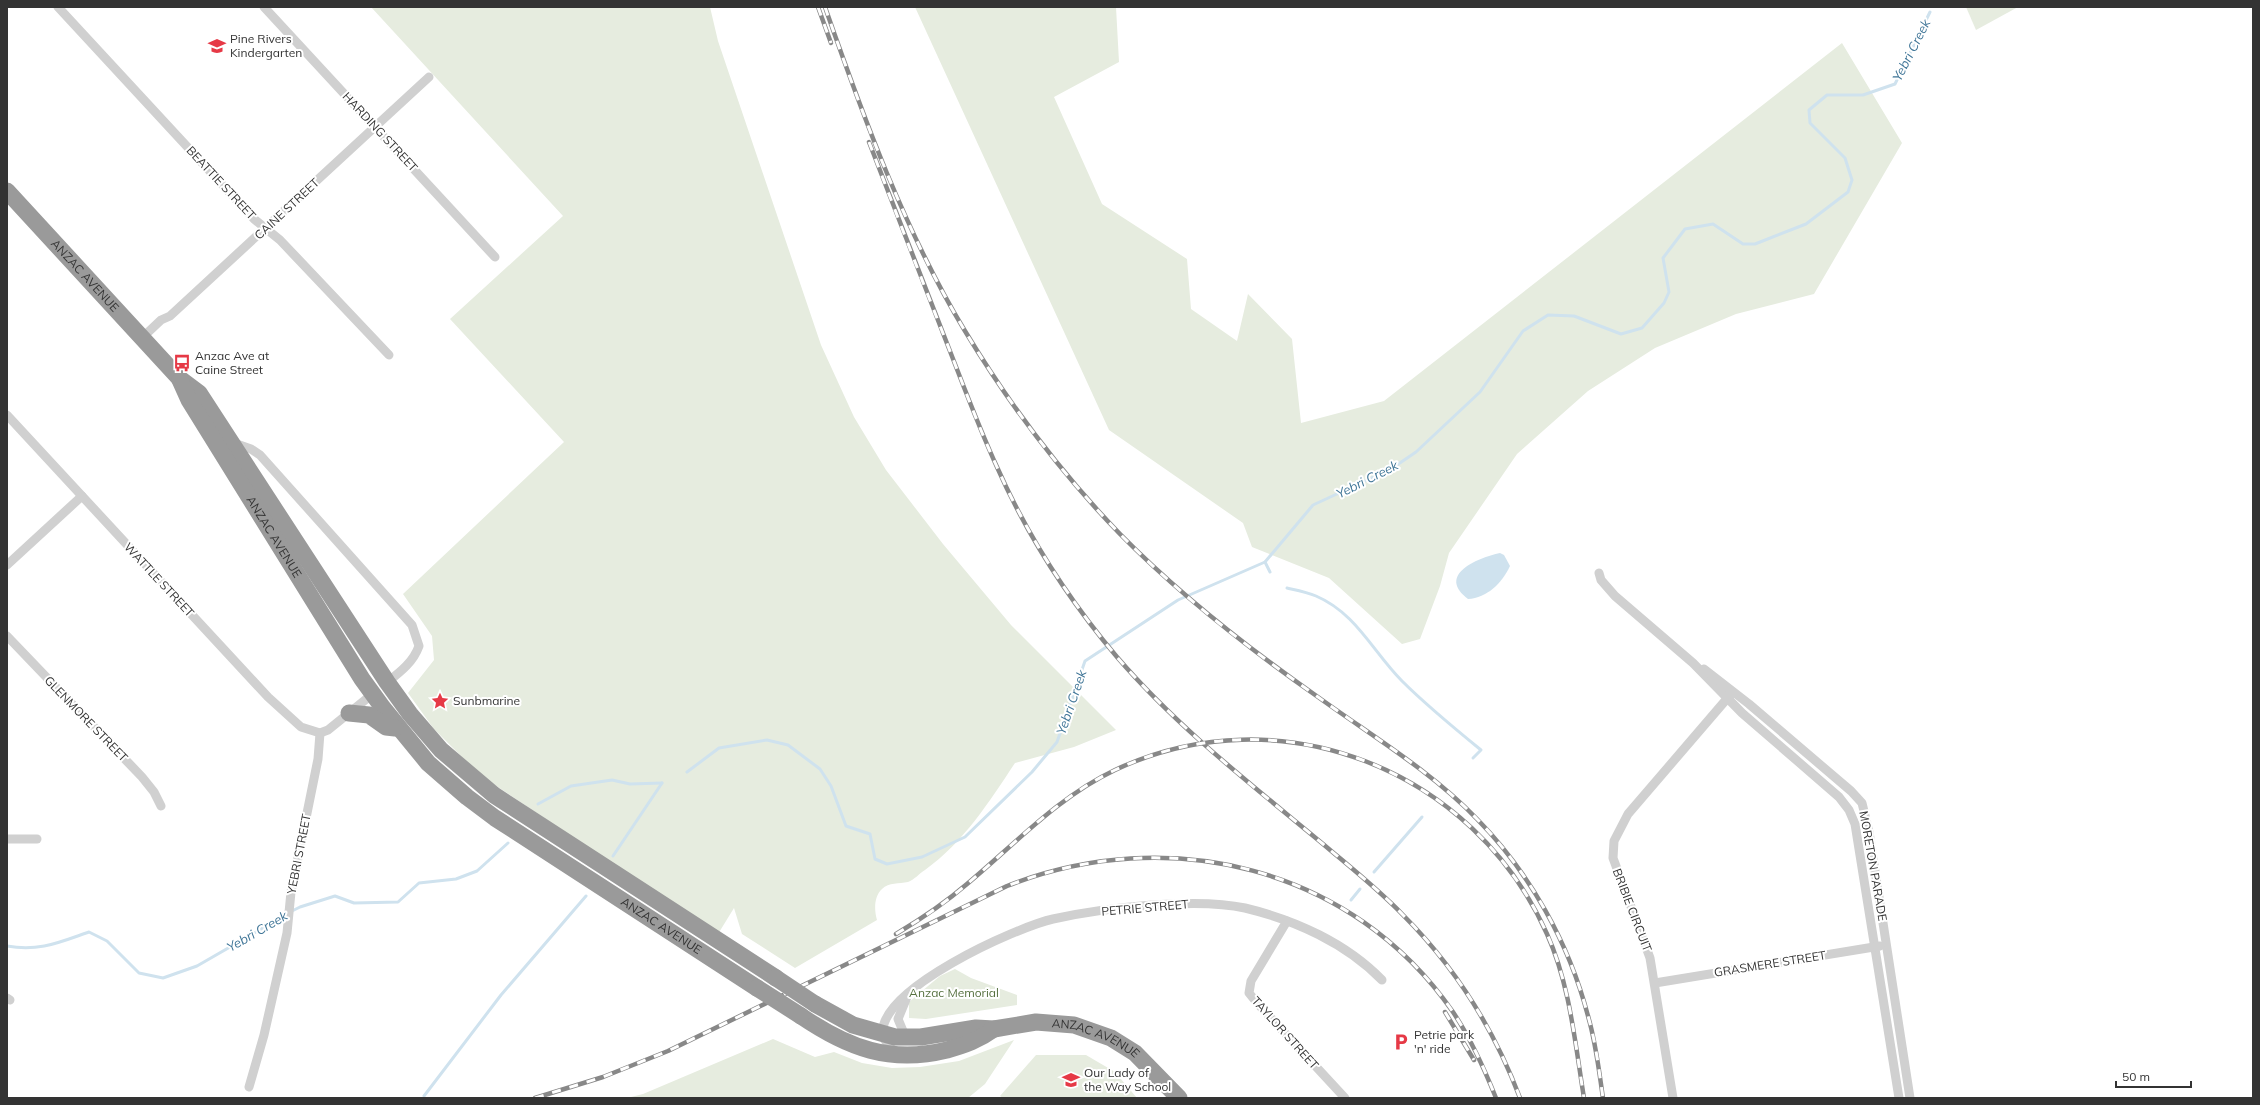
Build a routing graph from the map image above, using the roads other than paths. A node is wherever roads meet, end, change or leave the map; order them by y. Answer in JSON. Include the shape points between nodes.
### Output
{"nodes":[{"id":1,"x":58,"y":7,"type":"edge"},
{"id":2,"x":264,"y":7,"type":"edge"},
{"id":3,"x":429,"y":77,"type":"dead end"},
{"id":4,"x":376,"y":127,"type":"junction"},
{"id":5,"x":7,"y":191,"type":"edge"},
{"id":6,"x":266,"y":228,"type":"junction"},
{"id":7,"x":495,"y":257,"type":"dead end"},
{"id":8,"x":143,"y":337,"type":"junction"},
{"id":9,"x":389,"y":355,"type":"dead end"},
{"id":10,"x":179,"y":378,"type":"junction"},
{"id":11,"x":7,"y":415,"type":"edge"},
{"id":12,"x":232,"y":442,"type":"junction"},
{"id":13,"x":82,"y":496,"type":"junction"},
{"id":14,"x":7,"y":565,"type":"edge"},
{"id":15,"x":1599,"y":573,"type":"dead end"},
{"id":16,"x":7,"y":636,"type":"edge"},
{"id":17,"x":387,"y":682,"type":"junction"},
{"id":18,"x":373,"y":693,"type":"junction"},
{"id":19,"x":1730,"y":695,"type":"junction"},
{"id":20,"x":350,"y":713,"type":"junction"},
{"id":21,"x":398,"y":728,"type":"junction"},
{"id":22,"x":320,"y":733,"type":"junction"},
{"id":23,"x":161,"y":806,"type":"dead end"},
{"id":24,"x":7,"y":839,"type":"edge"},
{"id":25,"x":37,"y":839,"type":"dead end"},
{"id":26,"x":1287,"y":920,"type":"junction"},
{"id":27,"x":1886,"y":946,"type":"junction"},
{"id":28,"x":1875,"y":947,"type":"junction"},
{"id":29,"x":1382,"y":980,"type":"dead end"},
{"id":30,"x":1655,"y":982,"type":"junction"},
{"id":31,"x":908,"y":994,"type":"junction"},
{"id":32,"x":994,"y":1029,"type":"junction"},
{"id":33,"x":883,"y":1034,"type":"junction"},
{"id":34,"x":908,"y":1038,"type":"junction"},
{"id":35,"x":897,"y":1056,"type":"junction"},
{"id":36,"x":249,"y":1087,"type":"dead end"},
{"id":37,"x":1179,"y":1098,"type":"edge"},
{"id":38,"x":1345,"y":1098,"type":"edge"},
{"id":39,"x":1673,"y":1098,"type":"edge"},
{"id":40,"x":1899,"y":1098,"type":"edge"},
{"id":41,"x":1910,"y":1098,"type":"edge"}],
"edges":[{"from":1,"to":6,"type":"street","name":"BEATTIE STREET","via":[[249,213]]},
{"from":2,"to":4,"type":"street","name":"HARDING STREET"},
{"from":3,"to":4,"type":"street","name":"CAINE STREET"},
{"from":4,"to":6,"type":"street","name":"CAINE STREET"},
{"from":4,"to":7,"type":"street","name":"HARDING STREET"},
{"from":5,"to":8,"type":"highway","name":"ANZAC AVENUE"},
{"from":6,"to":8,"type":"street","name":"CAINE STREET","via":[[170,316]]},
{"from":6,"to":9,"type":"street","name":"BEATTIE STREET"},
{"from":8,"to":10,"type":"highway","name":"ANZAC AVENUE"},
{"from":10,"to":12,"type":"highway","name":"ANZAC AVENUE","via":[[198,393]]},
{"from":10,"to":18,"type":"highway","name":"ANZAC AVENUE","via":[[189,400]]},
{"from":11,"to":13,"type":"street","name":"WATTLE STREET"},
{"from":12,"to":17,"type":"highway","name":"ANZAC AVENUE"},
{"from":12,"to":17,"type":"street","via":[[260,455],[307,514],[404,615],[417,636],[419,646],[408,665]]},
{"from":13,"to":14,"type":"street"},
{"from":13,"to":22,"type":"street","name":"WATTLE STREET","via":[[268,697],[301,727]]},
{"from":15,"to":19,"type":"street","name":"MORETON PARADE","via":[[1615,596]]},
{"from":16,"to":23,"type":"street","name":"GLENMORE STREET","via":[[142,777]]},
{"from":17,"to":18,"type":"street"},
{"from":17,"to":33,"type":"highway","name":"ANZAC AVENUE","bridge":true,"via":[[441,750],[494,795],[815,1004],[853,1025]]},
{"from":18,"to":20,"type":"street"},
{"from":18,"to":21,"type":"highway","name":"ANZAC AVENUE"},
{"from":19,"to":27,"type":"street","name":"MORETON PARADE","via":[[1851,791],[1862,803],[1869,832]]},
{"from":19,"to":28,"type":"street","name":"MORETON PARADE","via":[[1839,797],[1849,810],[1855,824]]},
{"from":19,"to":30,"type":"street","name":"BRIBIE CIRCUIT","via":[[1628,814],[1614,841],[1613,858],[1617,872],[1643,939]]},
{"from":20,"to":21,"type":"highway","via":[[369,715],[386,727]]},
{"from":20,"to":22,"type":"street"},
{"from":21,"to":35,"type":"highway","name":"ANZAC AVENUE","bridge":true,"via":[[444,778],[495,818],[841,1041],[865,1050]]},
{"from":22,"to":36,"type":"street","name":"YEBRI STREET","via":[[318,759],[290,892],[287,933],[264,1035]]},
{"from":24,"to":25,"type":"street"},
{"from":26,"to":29,"type":"street","name":"PETRIE STREET","via":[[1323,936],[1352,955]]},
{"from":26,"to":31,"type":"street","name":"PETRIE STREET","via":[[1244,908],[1197,904],[1136,907],[1055,919],[1009,934],[926,978]]},
{"from":26,"to":38,"type":"street","name":"TAYLOR STREET","via":[[1251,981],[1249,993]]},
{"from":27,"to":28,"type":"street","name":"GRASMERE STREET"},
{"from":27,"to":41,"type":"street","name":"MORETON PARADE"},
{"from":28,"to":30,"type":"street","name":"GRASMERE STREET"},
{"from":28,"to":40,"type":"street","name":"MORETON PARADE"},
{"from":30,"to":39,"type":"street","name":"BRIBIE CIRCUIT"},
{"from":31,"to":33,"type":"street","name":"PETRIE STREET","via":[[898,1002],[889,1015]]},
{"from":31,"to":34,"type":"street","name":"PETRIE STREET","via":[[898,1019],[902,1031]]},
{"from":32,"to":34,"type":"highway","name":"ANZAC AVENUE","via":[[976,1028],[936,1036]]},
{"from":32,"to":35,"type":"highway","name":"ANZAC AVENUE","via":[[979,1040],[958,1047],[926,1055]]},
{"from":32,"to":37,"type":"highway","name":"ANZAC AVENUE","via":[[1023,1023],[1048,1022],[1074,1025],[1099,1033],[1135,1053]]},
{"from":33,"to":34,"type":"highway","name":"ANZAC AVENUE"},
{"from":33,"to":35,"type":"street"}]}
